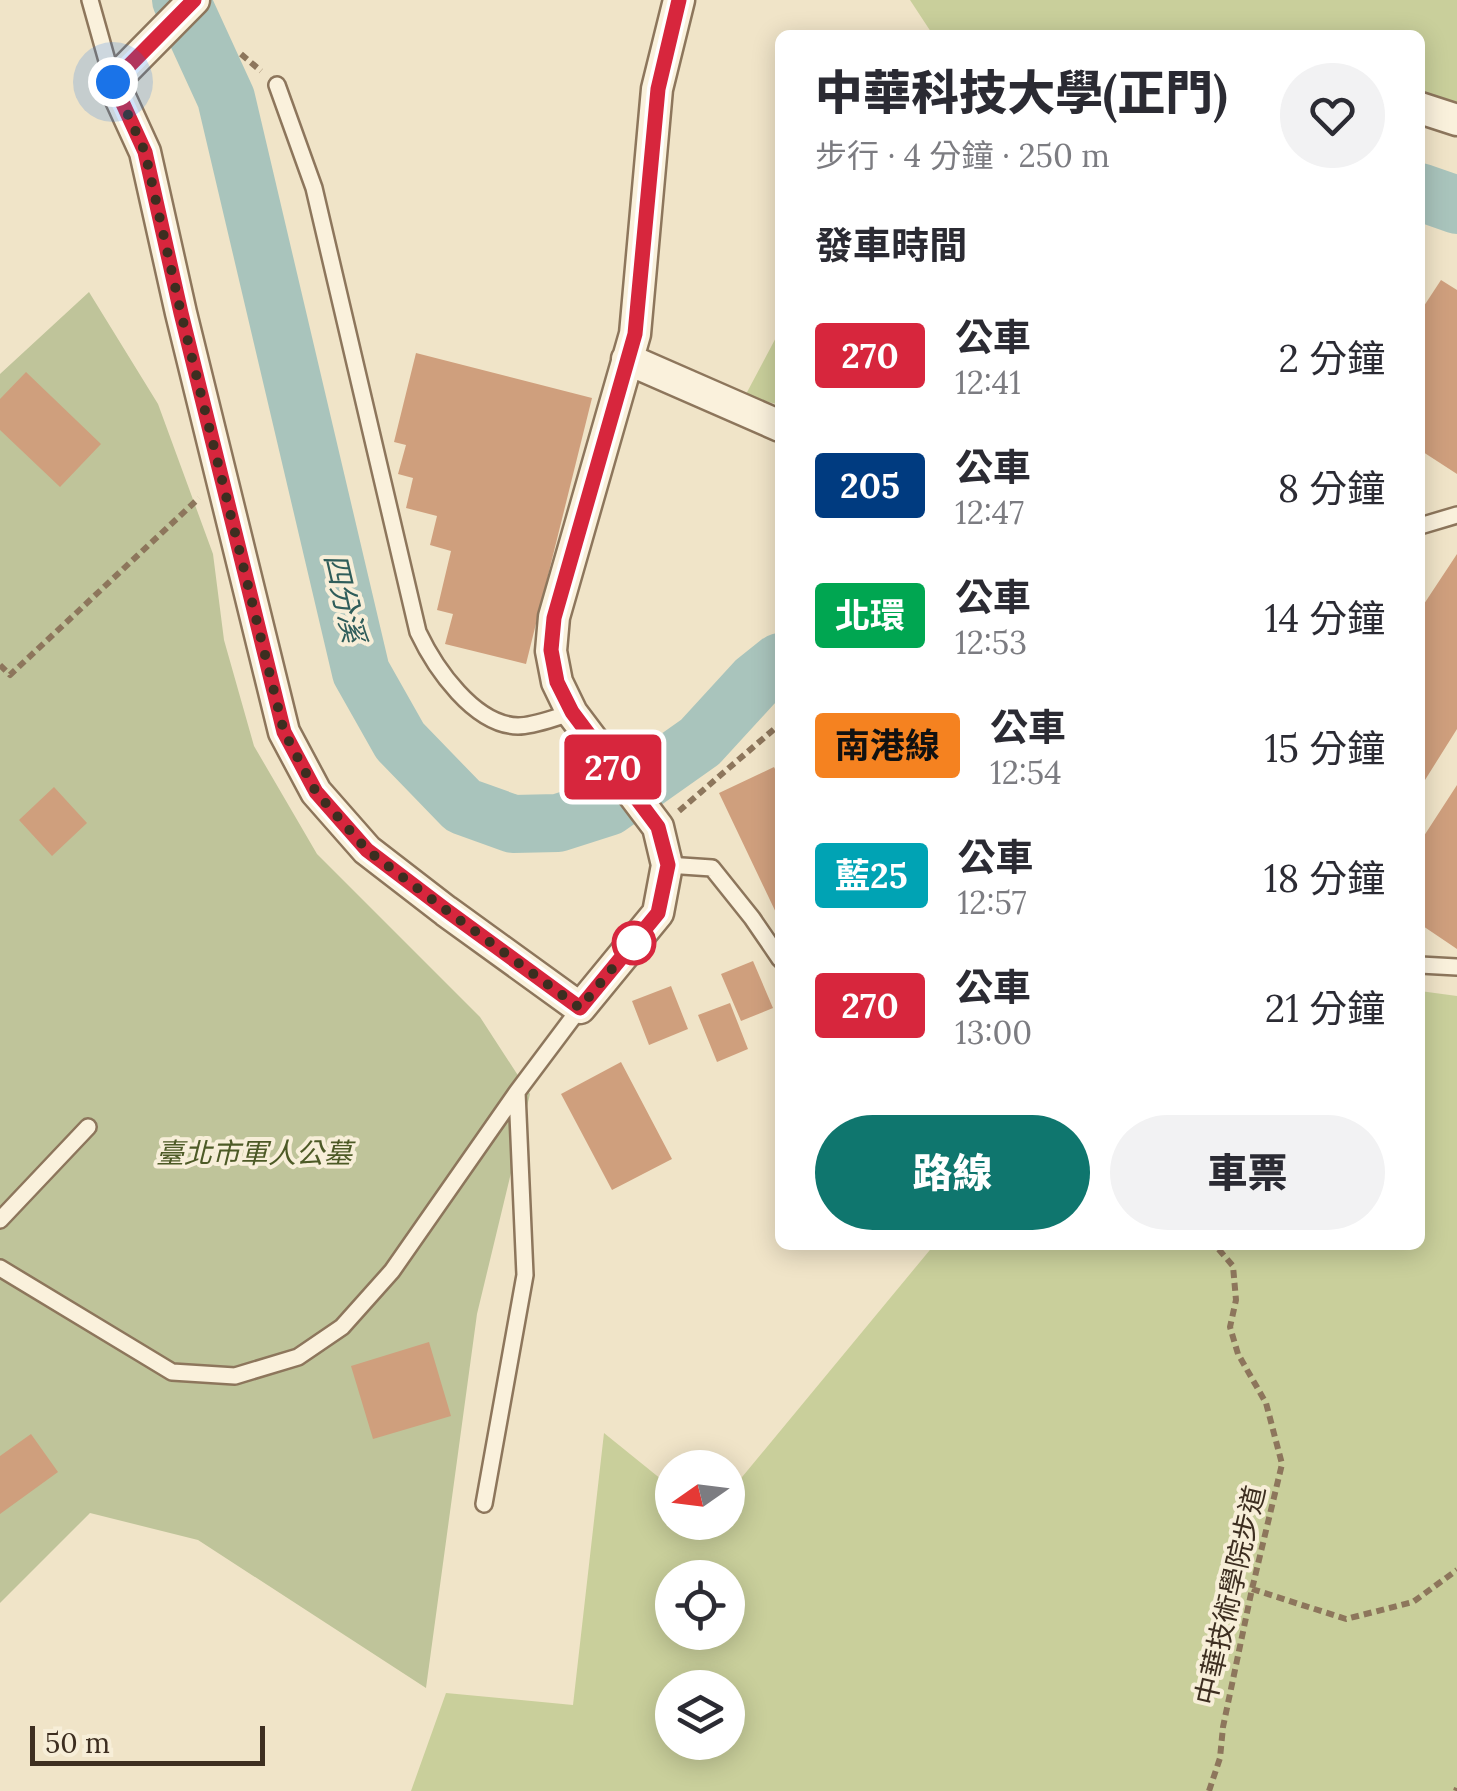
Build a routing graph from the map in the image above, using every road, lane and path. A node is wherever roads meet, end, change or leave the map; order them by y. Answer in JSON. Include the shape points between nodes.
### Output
{"nodes":[{"id":1,"x":90,"y":0,"type":"edge"},
{"id":2,"x":194,"y":0,"type":"edge"},
{"id":3,"x":680,"y":0,"type":"edge"},
{"id":4,"x":113,"y":82,"type":"junction"},
{"id":5,"x":277,"y":85,"type":"dead end"},
{"id":6,"x":1425,"y":110,"type":"edge"},
{"id":7,"x":1457,"y":120,"type":"edge"},
{"id":8,"x":628,"y":359,"type":"junction"},
{"id":9,"x":775,"y":424,"type":"edge"},
{"id":10,"x":222,"y":477,"type":"junction"},
{"id":11,"x":1457,"y":515,"type":"edge"},
{"id":12,"x":1425,"y":525,"type":"edge"},
{"id":13,"x":0,"y":665,"type":"edge"},
{"id":14,"x":572,"y":712,"type":"junction"},
{"id":15,"x":775,"y":728,"type":"edge"},
{"id":16,"x":655,"y":822,"type":"junction"},
{"id":17,"x":668,"y":865,"type":"junction"},
{"id":18,"x":775,"y":952,"type":"edge"},
{"id":19,"x":1425,"y":964,"type":"edge"},
{"id":20,"x":1457,"y":967,"type":"edge"},
{"id":21,"x":580,"y":1008,"type":"junction"},
{"id":22,"x":517,"y":1092,"type":"junction"},
{"id":23,"x":88,"y":1127,"type":"dead end"},
{"id":24,"x":0,"y":1220,"type":"edge"},
{"id":25,"x":1221,"y":1250,"type":"edge"},
{"id":26,"x":0,"y":1268,"type":"edge"},
{"id":27,"x":484,"y":1504,"type":"dead end"},
{"id":28,"x":1457,"y":1570,"type":"edge"},
{"id":29,"x":1252,"y":1590,"type":"junction"},
{"id":30,"x":1209,"y":1791,"type":"edge"}],
"edges":[{"from":1,"to":4,"type":"lane"},
{"from":2,"to":4,"type":"street"},
{"from":3,"to":8,"type":"street","via":[[658,89]]},
{"from":4,"to":10,"type":"street","via":[[145,152]]},
{"from":5,"to":14,"type":"lane","via":[[314,188],[429,656],[475,710],[498,723],[520,726]]},
{"from":6,"to":7,"type":"street"},
{"from":8,"to":9,"type":"street"},
{"from":8,"to":14,"type":"street","via":[[554,618],[557,682]]},
{"from":10,"to":13,"type":"path","via":[[10,675]]},
{"from":10,"to":21,"type":"street","via":[[284,732],[316,792],[367,850]]},
{"from":11,"to":12,"type":"lane"},
{"from":14,"to":16,"type":"street"},
{"from":15,"to":16,"type":"path","via":[[700,794]]},
{"from":16,"to":17,"type":"street"},
{"from":17,"to":18,"type":"lane","via":[[712,868]]},
{"from":17,"to":21,"type":"street","via":[[658,913]]},
{"from":19,"to":20,"type":"lane"},
{"from":21,"to":22,"type":"lane"},
{"from":22,"to":26,"type":"lane","via":[[392,1272],[342,1327],[298,1357],[235,1376],[172,1372]]},
{"from":22,"to":27,"type":"lane","via":[[526,1275]]},
{"from":23,"to":24,"type":"lane"},
{"from":25,"to":29,"type":"path","name":"中華技術學院步道","via":[[1237,1264],[1230,1327],[1266,1403],[1282,1464]]},
{"from":28,"to":29,"type":"path","via":[[1413,1602],[1346,1619]]},
{"from":29,"to":30,"type":"path","name":"中華技術學院步道"}]}
